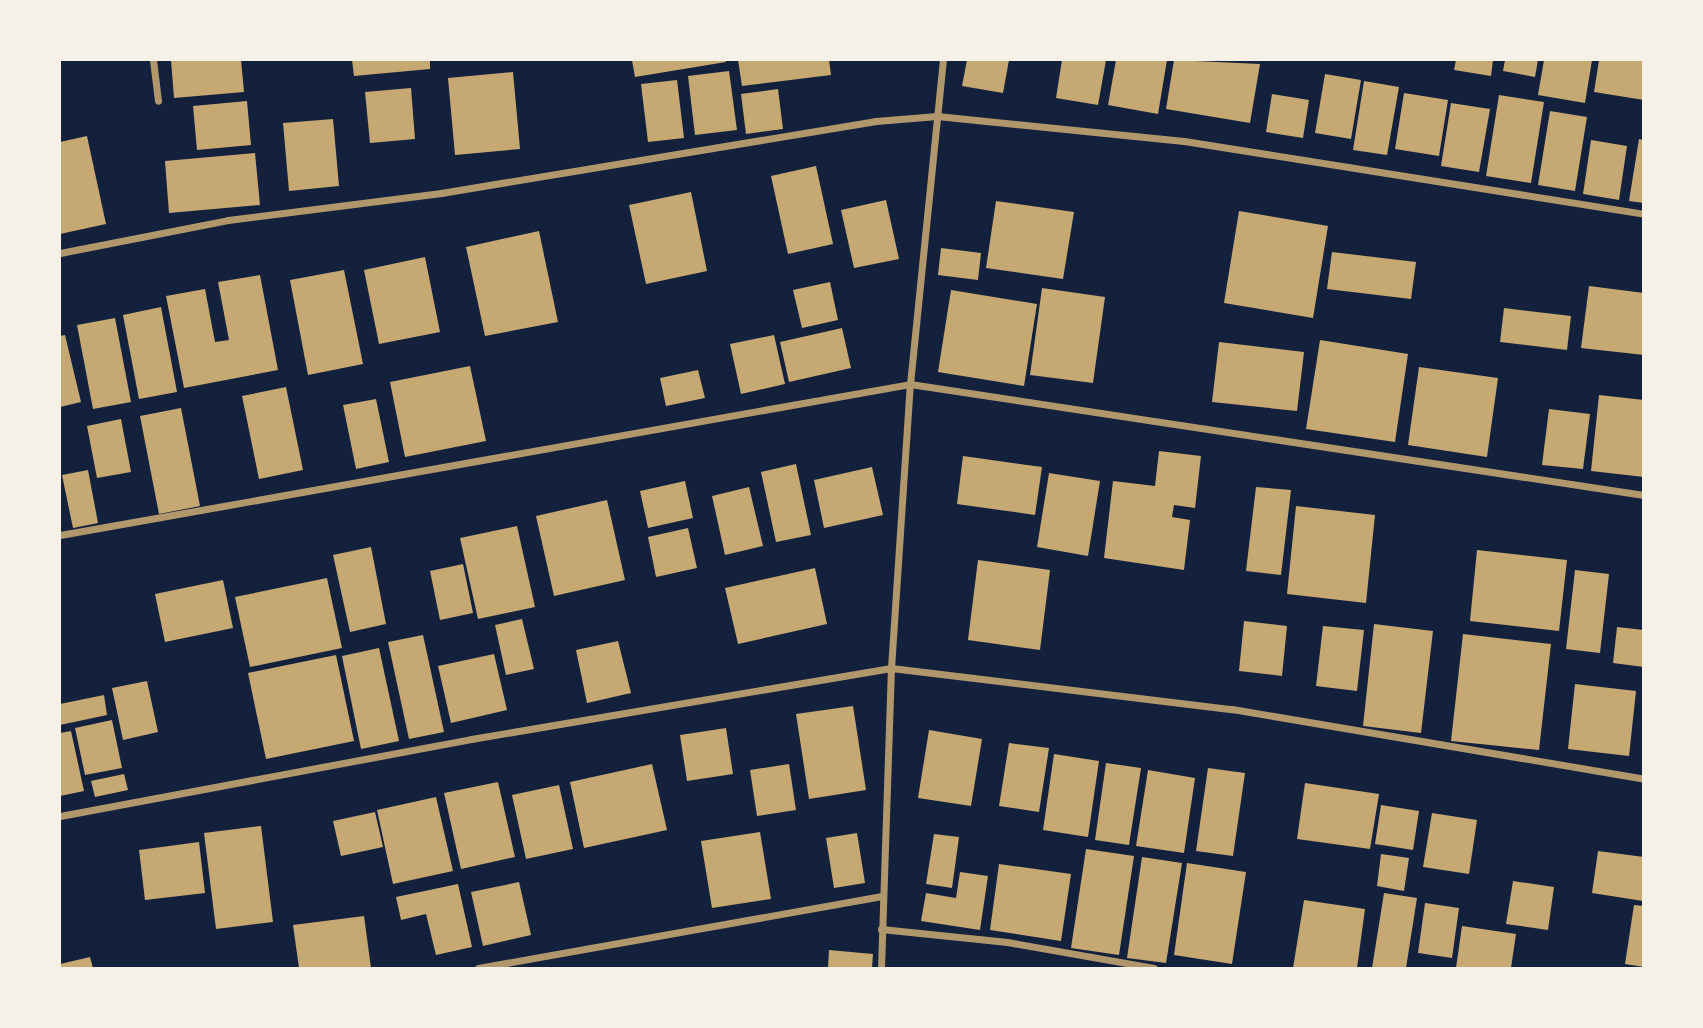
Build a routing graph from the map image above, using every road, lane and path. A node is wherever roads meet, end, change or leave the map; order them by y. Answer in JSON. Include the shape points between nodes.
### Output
{"nodes":[{"id":1,"x":153,"y":60,"type":"edge"},
{"id":2,"x":943,"y":60,"type":"edge"},
{"id":3,"x":158,"y":102,"type":"dead end"},
{"id":4,"x":937,"y":116,"type":"junction"},
{"id":5,"x":1643,"y":214,"type":"edge"},
{"id":6,"x":60,"y":253,"type":"edge"},
{"id":7,"x":910,"y":384,"type":"junction"},
{"id":8,"x":1643,"y":495,"type":"edge"},
{"id":9,"x":60,"y":535,"type":"edge"},
{"id":10,"x":891,"y":668,"type":"junction"},
{"id":11,"x":1643,"y":779,"type":"edge"},
{"id":12,"x":60,"y":816,"type":"edge"},
{"id":13,"x":881,"y":896,"type":"junction"},
{"id":14,"x":881,"y":929,"type":"junction"},
{"id":15,"x":478,"y":968,"type":"edge"},
{"id":16,"x":881,"y":968,"type":"edge"},
{"id":17,"x":1154,"y":968,"type":"edge"}],
"edges":[{"from":1,"to":3,"type":"street"},
{"from":2,"to":4,"type":"street"},
{"from":4,"to":5,"type":"street","via":[[1184,141]]},
{"from":4,"to":6,"type":"street","via":[[876,121],[481,187],[228,220]]},
{"from":4,"to":7,"type":"street"},
{"from":7,"to":8,"type":"street"},
{"from":7,"to":9,"type":"street"},
{"from":7,"to":10,"type":"street"},
{"from":10,"to":11,"type":"street","via":[[1232,709]]},
{"from":10,"to":12,"type":"street","via":[[471,739]]},
{"from":10,"to":13,"type":"street"},
{"from":13,"to":14,"type":"street"},
{"from":13,"to":15,"type":"street"},
{"from":14,"to":16,"type":"street"},
{"from":14,"to":17,"type":"street","via":[[1007,942]]}]}
